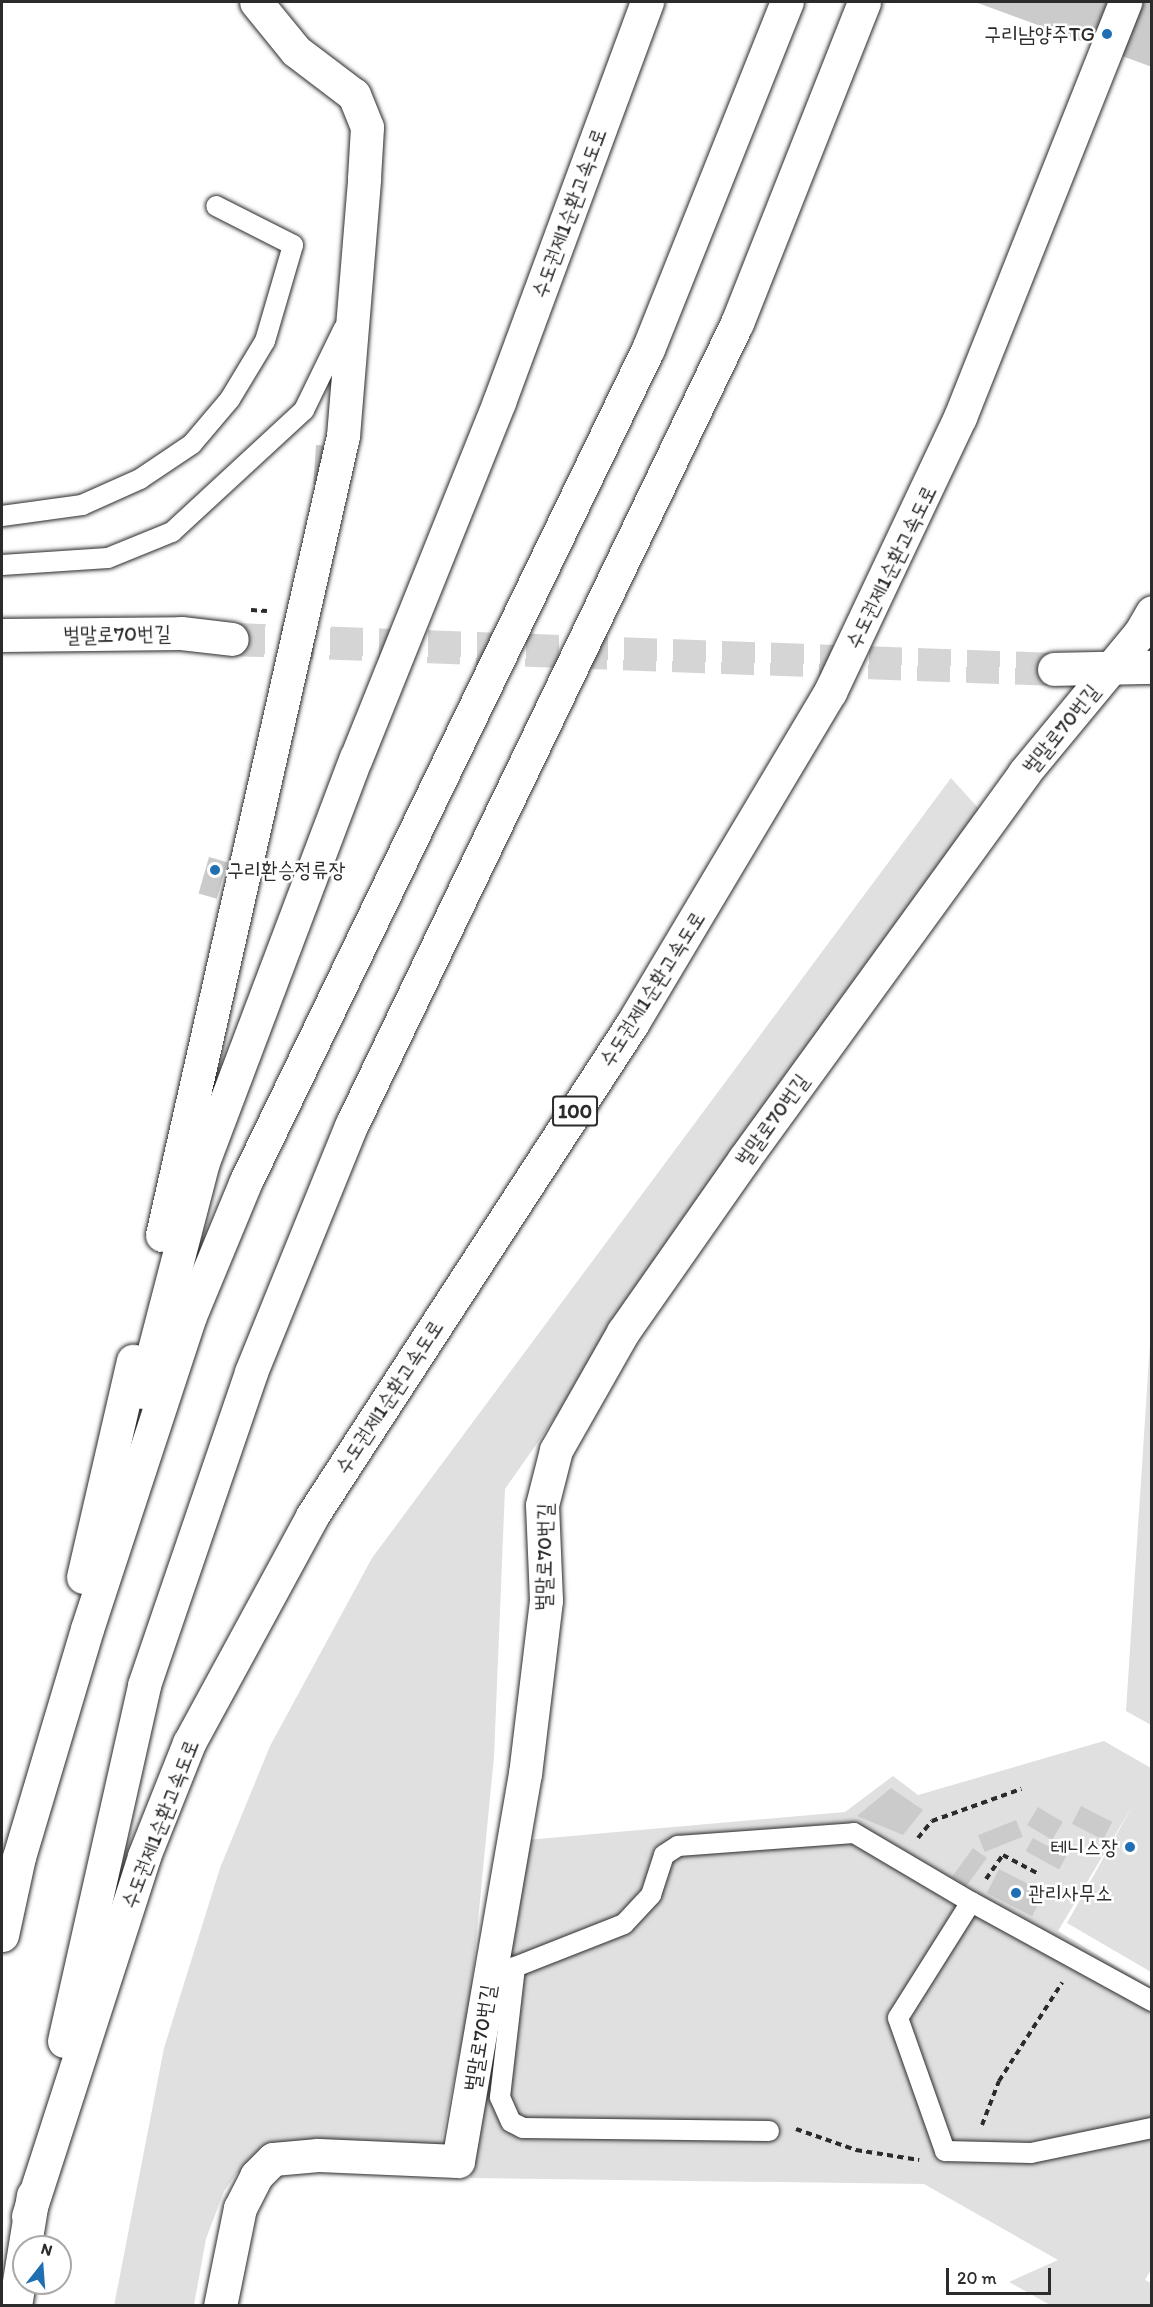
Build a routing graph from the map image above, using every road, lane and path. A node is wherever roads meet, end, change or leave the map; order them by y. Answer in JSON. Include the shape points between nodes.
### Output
{"nodes":[{"id":1,"x":256,"y":2,"type":"edge"},
{"id":2,"x":647,"y":2,"type":"edge"},
{"id":3,"x":787,"y":2,"type":"edge"},
{"id":4,"x":864,"y":2,"type":"edge"},
{"id":5,"x":1125,"y":2,"type":"edge"},
{"id":6,"x":216,"y":206,"type":"dead end"},
{"id":7,"x":353,"y":310,"type":"junction"},
{"id":8,"x":2,"y":516,"type":"edge"},
{"id":9,"x":2,"y":565,"type":"edge"},
{"id":10,"x":1152,"y":612,"type":"edge"},
{"id":11,"x":2,"y":635,"type":"edge"},
{"id":12,"x":232,"y":639,"type":"tunnel mouth"},
{"id":13,"x":1152,"y":667,"type":"edge"},
{"id":14,"x":1054,"y":669,"type":"tunnel mouth"},
{"id":15,"x":1108,"y":670,"type":"junction"},
{"id":16,"x":1021,"y":1789,"type":"dead end"},
{"id":17,"x":19,"y":1857,"type":"junction"},
{"id":18,"x":900,"y":1860,"type":"junction"},
{"id":19,"x":1038,"y":1874,"type":"dead end"},
{"id":20,"x":970,"y":1902,"type":"junction"},
{"id":21,"x":2,"y":1935,"type":"edge"},
{"id":22,"x":1068,"y":1974,"type":"dead end"},
{"id":23,"x":1152,"y":2001,"type":"edge"},
{"id":24,"x":1011,"y":2062,"type":"dead end"},
{"id":25,"x":1152,"y":2128,"type":"edge"},
{"id":26,"x":769,"y":2131,"type":"dead end"},
{"id":27,"x":28,"y":2216,"type":"junction"},
{"id":28,"x":15,"y":2306,"type":"edge"},
{"id":29,"x":220,"y":2306,"type":"edge"}],
"edges":[{"from":1,"to":7,"type":"main road","via":[[296,51],[354,96],[367,127]]},
{"from":2,"to":17,"type":"main road","name":"수도권제1순환고속도로","via":[[499,402],[356,758],[203,1162]]},
{"from":3,"to":17,"type":"main road","name":"수도권제1순환고속도로","via":[[648,349],[245,1183],[198,1296],[141,1457]]},
{"from":4,"to":27,"type":"main road","name":"수도권제1순환고속도로","number":"100","via":[[737,323],[351,1126],[251,1372],[144,1685]]},
{"from":5,"to":27,"type":"main road","name":"수도권제1순환고속도로","number":"100","via":[[960,417],[830,693],[632,1024],[312,1516],[189,1743],[144,1857]]},
{"from":6,"to":8,"type":"lane","via":[[293,245],[265,340],[230,399],[192,444],[140,479],[82,505]]},
{"from":7,"to":9,"type":"lane","via":[[304,410],[172,532],[108,558]]},
{"from":7,"to":17,"type":"main road","via":[[343,436]]},
{"from":10,"to":15,"type":"main road","name":"벌말로70번길"},
{"from":11,"to":12,"type":"main road","name":"벌말로70번길","via":[[181,633]]},
{"from":13,"to":15,"type":"main road","name":"벌말로70번길"},
{"from":14,"to":15,"type":"main road","name":"벌말로70번길"},
{"from":15,"to":29,"type":"main road","name":"벌말로70번길","via":[[1024,773],[744,1159],[623,1332],[556,1450],[542,1505],[546,1600],[525,1774],[458,2161],[318,2155],[273,2158],[256,2176],[240,2208]]},
{"from":16,"to":18,"type":"path","via":[[932,1821]]},
{"from":17,"to":21,"type":"main road","name":"수도권제1순환고속도로"},
{"from":18,"to":20,"type":"lane"},
{"from":18,"to":26,"type":"lane","via":[[854,1833],[678,1846],[664,1855],[651,1895],[624,1924],[515,1967],[500,2097],[512,2122],[523,2127]]},
{"from":19,"to":20,"type":"path","via":[[1003,1855]]},
{"from":20,"to":23,"type":"lane"},
{"from":20,"to":25,"type":"lane","via":[[898,2018],[945,2151],[1031,2153]]},
{"from":22,"to":24,"type":"path"},
{"from":27,"to":28,"type":"main road","name":"수도권제1순환고속도로","number":"100"}]}
